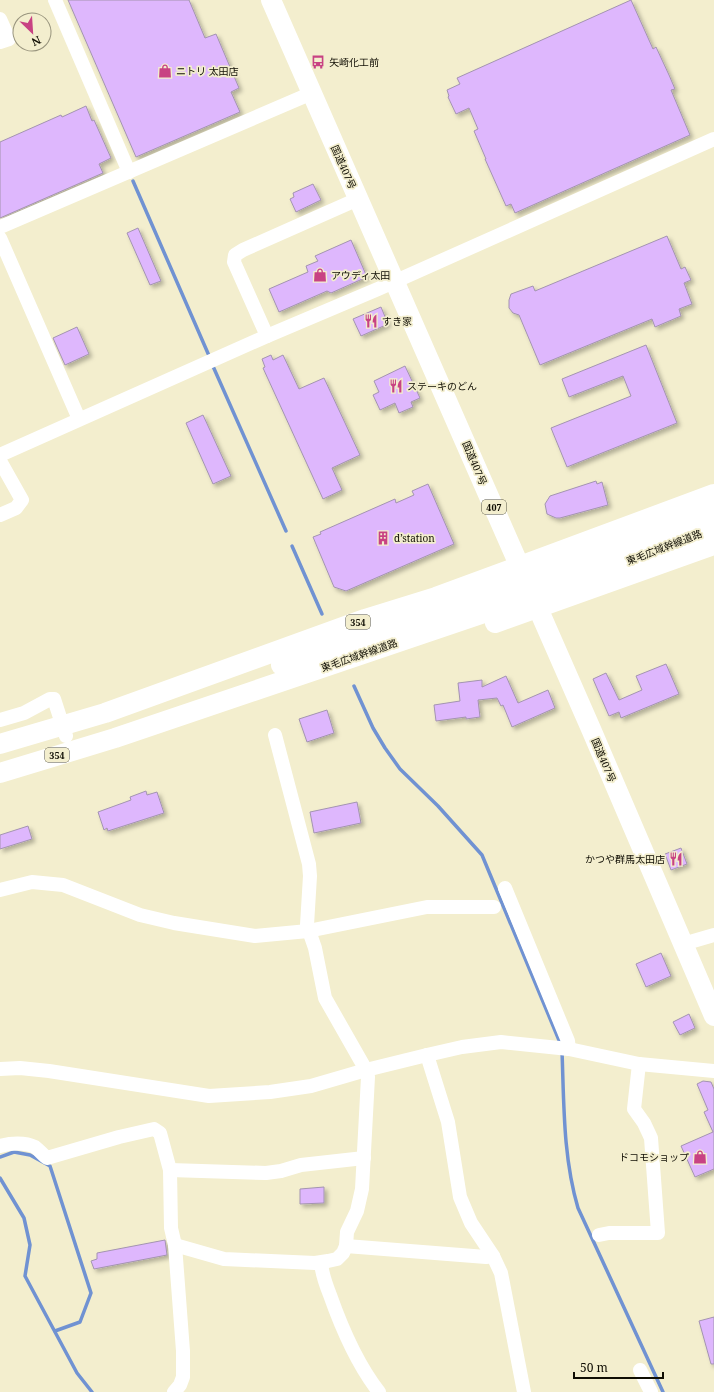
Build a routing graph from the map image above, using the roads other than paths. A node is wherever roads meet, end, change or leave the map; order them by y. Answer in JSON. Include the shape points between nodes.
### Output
{"nodes":[{"id":1,"x":55,"y":0,"type":"edge"},
{"id":2,"x":272,"y":0,"type":"edge"},
{"id":3,"x":0,"y":19,"type":"edge"},
{"id":4,"x":0,"y":42,"type":"edge"},
{"id":5,"x":312,"y":93,"type":"junction"},
{"id":6,"x":714,"y":139,"type":"edge"},
{"id":7,"x":129,"y":172,"type":"junction"},
{"id":8,"x":358,"y":199,"type":"junction"},
{"id":9,"x":0,"y":227,"type":"edge"},
{"id":10,"x":0,"y":238,"type":"edge"},
{"id":11,"x":395,"y":282,"type":"junction"},
{"id":12,"x":267,"y":336,"type":"junction"},
{"id":13,"x":79,"y":419,"type":"junction"},
{"id":14,"x":0,"y":455,"type":"edge"},
{"id":15,"x":0,"y":461,"type":"edge"},
{"id":16,"x":714,"y":494,"type":"edge"},
{"id":17,"x":714,"y":511,"type":"edge"},
{"id":18,"x":0,"y":515,"type":"edge"},
{"id":19,"x":714,"y":528,"type":"edge"},
{"id":20,"x":714,"y":545,"type":"edge"},
{"id":21,"x":519,"y":566,"type":"junction"},
{"id":22,"x":583,"y":568,"type":"junction"},
{"id":23,"x":478,"y":607,"type":"junction"},
{"id":24,"x":538,"y":608,"type":"junction"},
{"id":25,"x":0,"y":720,"type":"edge"},
{"id":26,"x":65,"y":731,"type":"junction"},
{"id":27,"x":275,"y":735,"type":"dead end"},
{"id":28,"x":0,"y":744,"type":"edge"},
{"id":29,"x":3,"y":766,"type":"edge"},
{"id":30,"x":505,"y":888,"type":"dead end"},
{"id":31,"x":0,"y":890,"type":"edge"},
{"id":32,"x":494,"y":906,"type":"dead end"},
{"id":33,"x":308,"y":931,"type":"junction"},
{"id":34,"x":714,"y":935,"type":"edge"},
{"id":35,"x":683,"y":944,"type":"junction"},
{"id":36,"x":714,"y":1016,"type":"edge"},
{"id":37,"x":569,"y":1049,"type":"junction"},
{"id":38,"x":427,"y":1055,"type":"junction"},
{"id":39,"x":639,"y":1064,"type":"junction"},
{"id":40,"x":0,"y":1069,"type":"edge"},
{"id":41,"x":366,"y":1070,"type":"junction"},
{"id":42,"x":714,"y":1071,"type":"edge"},
{"id":43,"x":0,"y":1146,"type":"edge"},
{"id":44,"x":364,"y":1158,"type":"junction"},
{"id":45,"x":170,"y":1170,"type":"junction"},
{"id":46,"x":599,"y":1235,"type":"dead end"},
{"id":47,"x":175,"y":1245,"type":"junction"},
{"id":48,"x":346,"y":1246,"type":"junction"},
{"id":49,"x":493,"y":1256,"type":"junction"},
{"id":50,"x":321,"y":1263,"type":"junction"},
{"id":51,"x":640,"y":1370,"type":"dead end"},
{"id":52,"x":647,"y":1391,"type":"edge"},
{"id":53,"x":174,"y":1392,"type":"edge"},
{"id":54,"x":379,"y":1392,"type":"edge"},
{"id":55,"x":524,"y":1392,"type":"edge"}],
"edges":[{"from":1,"to":7,"type":"street"},
{"from":2,"to":5,"type":"highway","name":"国道407号","number":"407"},
{"from":3,"to":4,"type":"street","via":[[9,39]]},
{"from":5,"to":7,"type":"street"},
{"from":5,"to":8,"type":"highway","name":"国道407号","number":"407"},
{"from":6,"to":11,"type":"street"},
{"from":7,"to":9,"type":"street"},
{"from":8,"to":11,"type":"highway","name":"国道407号","number":"407"},
{"from":8,"to":12,"type":"street","via":[[235,255],[234,262]]},
{"from":10,"to":13,"type":"street"},
{"from":11,"to":12,"type":"street"},
{"from":11,"to":21,"type":"highway","name":"国道407号","number":"407"},
{"from":12,"to":13,"type":"street"},
{"from":13,"to":14,"type":"street"},
{"from":15,"to":18,"type":"street","via":[[22,500],[16,508]]},
{"from":16,"to":21,"type":"highway","number":"354"},
{"from":17,"to":22,"type":"highway","name":"東毛広域幹線道路","number":"354"},
{"from":19,"to":22,"type":"highway","name":"東毛広域幹線道路","number":"354"},
{"from":20,"to":24,"type":"highway","number":"354"},
{"from":21,"to":24,"type":"highway","name":"国道407号","number":"407"},
{"from":21,"to":26,"type":"highway","number":"354","via":[[105,713]]},
{"from":22,"to":23,"type":"highway","name":"東毛広域幹線道路","number":"354"},
{"from":23,"to":26,"type":"highway","name":"東毛広域幹線道路","number":"354","via":[[113,722]]},
{"from":23,"to":29,"type":"highway","name":"東毛広域幹線道路","number":"354","via":[[114,738]]},
{"from":24,"to":29,"type":"highway","number":"354","via":[[139,743],[43,772]]},
{"from":24,"to":35,"type":"highway","name":"国道407号","number":"407"},
{"from":25,"to":26,"type":"street","via":[[24,713],[54,699]]},
{"from":26,"to":28,"type":"highway","number":"354"},
{"from":26,"to":29,"type":"highway","name":"東毛広域幹線道路","number":"354"},
{"from":27,"to":33,"type":"street","via":[[309,864]]},
{"from":30,"to":37,"type":"street","via":[[568,1041]]},
{"from":31,"to":33,"type":"street","via":[[32,882],[63,885],[140,915],[174,923],[255,936]]},
{"from":32,"to":33,"type":"street","via":[[426,907]]},
{"from":33,"to":41,"type":"street","via":[[315,948],[325,998]]},
{"from":34,"to":35,"type":"street"},
{"from":35,"to":36,"type":"highway","name":"国道407号","number":"407"},
{"from":37,"to":38,"type":"street","via":[[501,1042]]},
{"from":37,"to":39,"type":"street"},
{"from":38,"to":41,"type":"street"},
{"from":38,"to":49,"type":"street","via":[[448,1122],[460,1197],[471,1223]]},
{"from":39,"to":42,"type":"street"},
{"from":39,"to":46,"type":"street","via":[[634,1109],[651,1138],[658,1233]]},
{"from":40,"to":41,"type":"street","via":[[49,1071],[209,1096],[311,1086]]},
{"from":41,"to":44,"type":"street","via":[[368,1082]]},
{"from":43,"to":45,"type":"street","via":[[21,1144],[34,1147],[47,1158],[154,1129],[160,1133]]},
{"from":44,"to":45,"type":"street","via":[[301,1165],[266,1173]]},
{"from":44,"to":48,"type":"street","via":[[360,1203],[347,1232]]},
{"from":45,"to":47,"type":"street"},
{"from":47,"to":50,"type":"street","via":[[224,1259]]},
{"from":47,"to":53,"type":"street","via":[[183,1377]]},
{"from":48,"to":49,"type":"street"},
{"from":48,"to":50,"type":"street","via":[[337,1259]]},
{"from":49,"to":55,"type":"street","via":[[501,1273]]},
{"from":50,"to":54,"type":"street","via":[[339,1319],[358,1360]]},
{"from":51,"to":52,"type":"street"}]}
